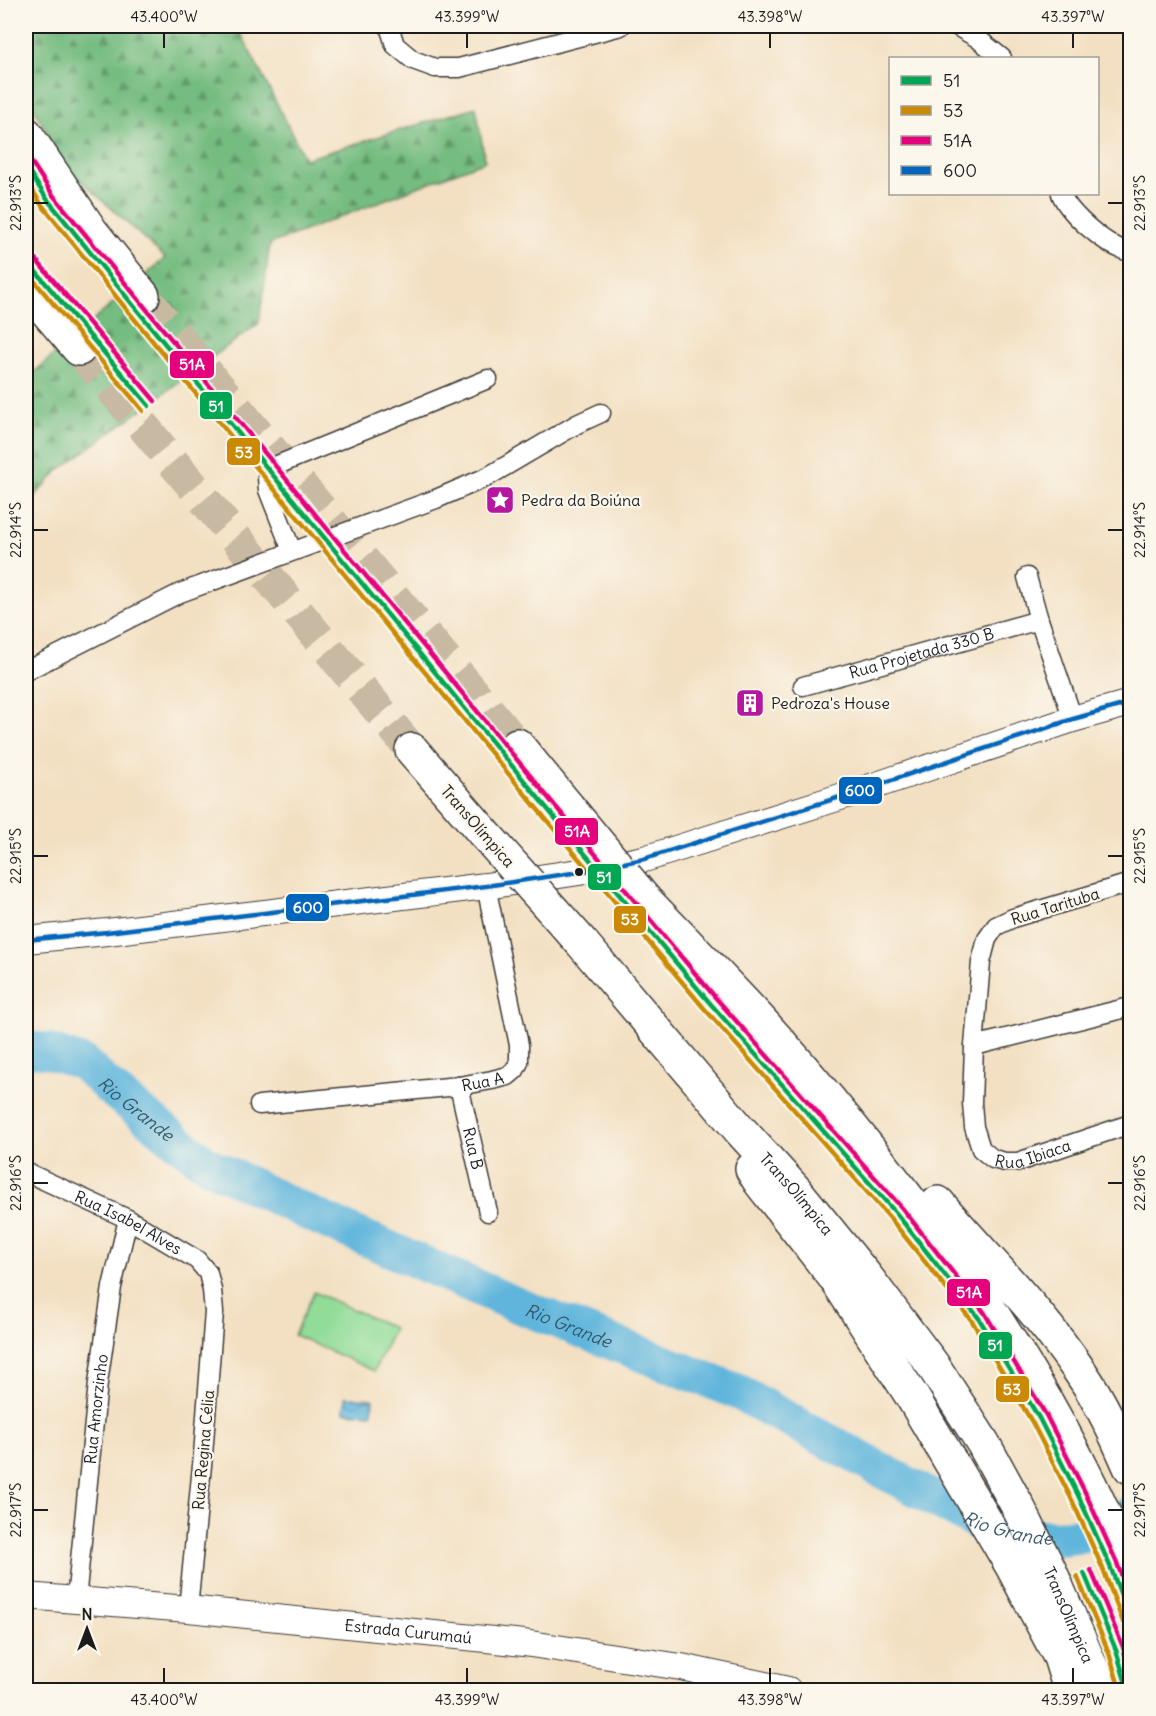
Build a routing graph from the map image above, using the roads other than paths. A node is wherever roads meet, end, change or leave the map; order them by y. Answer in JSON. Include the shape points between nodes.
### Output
{"nodes":[{"id":1,"x":389,"y":26,"type":"edge"},
{"id":2,"x":621,"y":26,"type":"edge"},
{"id":3,"x":956,"y":26,"type":"edge"},
{"id":4,"x":1001,"y":57,"type":"edge"},
{"id":5,"x":26,"y":134,"type":"edge"},
{"id":6,"x":1061,"y":195,"type":"edge"},
{"id":7,"x":1131,"y":252,"type":"edge"},
{"id":8,"x":26,"y":286,"type":"edge"},
{"id":9,"x":143,"y":296,"type":"tunnel mouth"},
{"id":10,"x":79,"y":348,"type":"tunnel mouth"},
{"id":11,"x":488,"y":379,"type":"dead end"},
{"id":12,"x":601,"y":413,"type":"dead end"},
{"id":13,"x":292,"y":551,"type":"junction"},
{"id":14,"x":1027,"y":577,"type":"dead end"},
{"id":15,"x":1039,"y":620,"type":"junction"},
{"id":16,"x":26,"y":671,"type":"edge"},
{"id":17,"x":802,"y":686,"type":"dead end"},
{"id":18,"x":1131,"y":703,"type":"edge"},
{"id":19,"x":1073,"y":719,"type":"junction"},
{"id":20,"x":517,"y":745,"type":"tunnel mouth"},
{"id":21,"x":412,"y":750,"type":"tunnel mouth"},
{"id":22,"x":1131,"y":883,"type":"edge"},
{"id":23,"x":486,"y":886,"type":"junction"},
{"id":24,"x":26,"y":940,"type":"edge"},
{"id":25,"x":704,"y":962,"type":"junction"},
{"id":26,"x":1131,"y":1007,"type":"edge"},
{"id":27,"x":974,"y":1046,"type":"junction"},
{"id":28,"x":459,"y":1086,"type":"junction"},
{"id":29,"x":972,"y":1103,"type":"joint"},
{"id":30,"x":259,"y":1105,"type":"dead end"},
{"id":31,"x":1131,"y":1124,"type":"edge"},
{"id":32,"x":740,"y":1130,"type":"junction"},
{"id":33,"x":26,"y":1172,"type":"edge"},
{"id":34,"x":488,"y":1212,"type":"dead end"},
{"id":35,"x":128,"y":1219,"type":"junction"},
{"id":36,"x":213,"y":1290,"type":"joint"},
{"id":37,"x":1131,"y":1467,"type":"edge"},
{"id":38,"x":1129,"y":1570,"type":"edge"},
{"id":39,"x":26,"y":1596,"type":"edge"},
{"id":40,"x":76,"y":1600,"type":"junction"},
{"id":41,"x":188,"y":1609,"type":"junction"},
{"id":42,"x":788,"y":1690,"type":"edge"},
{"id":43,"x":1068,"y":1690,"type":"edge"},
{"id":44,"x":1101,"y":1690,"type":"edge"}],
"edges":[{"from":1,"to":2,"type":"street","via":[[395,45],[413,60],[435,68],[459,68]]},
{"from":3,"to":4,"type":"street"},
{"from":5,"to":9,"type":"highway","via":[[91,231]]},
{"from":6,"to":7,"type":"street","via":[[1084,224],[1121,250]]},
{"from":8,"to":10,"type":"highway"},
{"from":11,"to":13,"type":"street","via":[[275,466],[267,477],[268,490]]},
{"from":12,"to":13,"type":"street","via":[[487,477]]},
{"from":13,"to":16,"type":"street","via":[[180,593]]},
{"from":14,"to":15,"type":"street"},
{"from":15,"to":17,"type":"street","name":"Rua Projetada 330 B"},
{"from":15,"to":19,"type":"street"},
{"from":18,"to":19,"type":"street"},
{"from":19,"to":23,"type":"street","via":[[645,859]]},
{"from":20,"to":25,"type":"highway","bridge":true,"via":[[645,900]]},
{"from":21,"to":32,"type":"highway","name":"TransOlímpica","bridge":true},
{"from":22,"to":27,"type":"street","name":"Rua Tarituba","via":[[996,926],[987,939],[981,962]]},
{"from":23,"to":24,"type":"street"},
{"from":23,"to":28,"type":"street","name":"Rua A","via":[[519,1045],[519,1062],[508,1076]]},
{"from":25,"to":37,"type":"highway","via":[[749,994],[1047,1327],[1082,1374]]},
{"from":25,"to":38,"type":"highway","via":[[857,1133],[978,1291],[1035,1382],[1093,1490]]},
{"from":26,"to":27,"type":"street"},
{"from":27,"to":29,"type":"street","name":"Rua Tarituba"},
{"from":28,"to":30,"type":"street","name":"Rua A"},
{"from":28,"to":34,"type":"street","name":"Rua B"},
{"from":29,"to":31,"type":"street","name":"Rua Ibiaca","via":[[981,1149],[993,1159],[1005,1162],[1018,1162]]},
{"from":32,"to":43,"type":"highway","via":[[750,1166],[836,1279],[913,1398],[1012,1566],[1060,1657]]},
{"from":32,"to":44,"type":"highway","name":"TransOlímpica","via":[[867,1278],[983,1443],[1050,1571]]},
{"from":33,"to":35,"type":"street","name":"Rua Isabel Alves"},
{"from":35,"to":36,"type":"street","name":"Rua Isabel Alves","via":[[197,1260],[208,1273]]},
{"from":35,"to":40,"type":"street","name":"Rua Amorzinho","via":[[112,1287],[98,1383]]},
{"from":36,"to":41,"type":"street","name":"Rua Regina Célia"},
{"from":39,"to":40,"type":"street","name":"Estrada Curumaú"},
{"from":40,"to":41,"type":"street","name":"Estrada Curumaú"},
{"from":41,"to":42,"type":"street","name":"Estrada Curumaú","via":[[534,1644],[681,1666]]}]}
